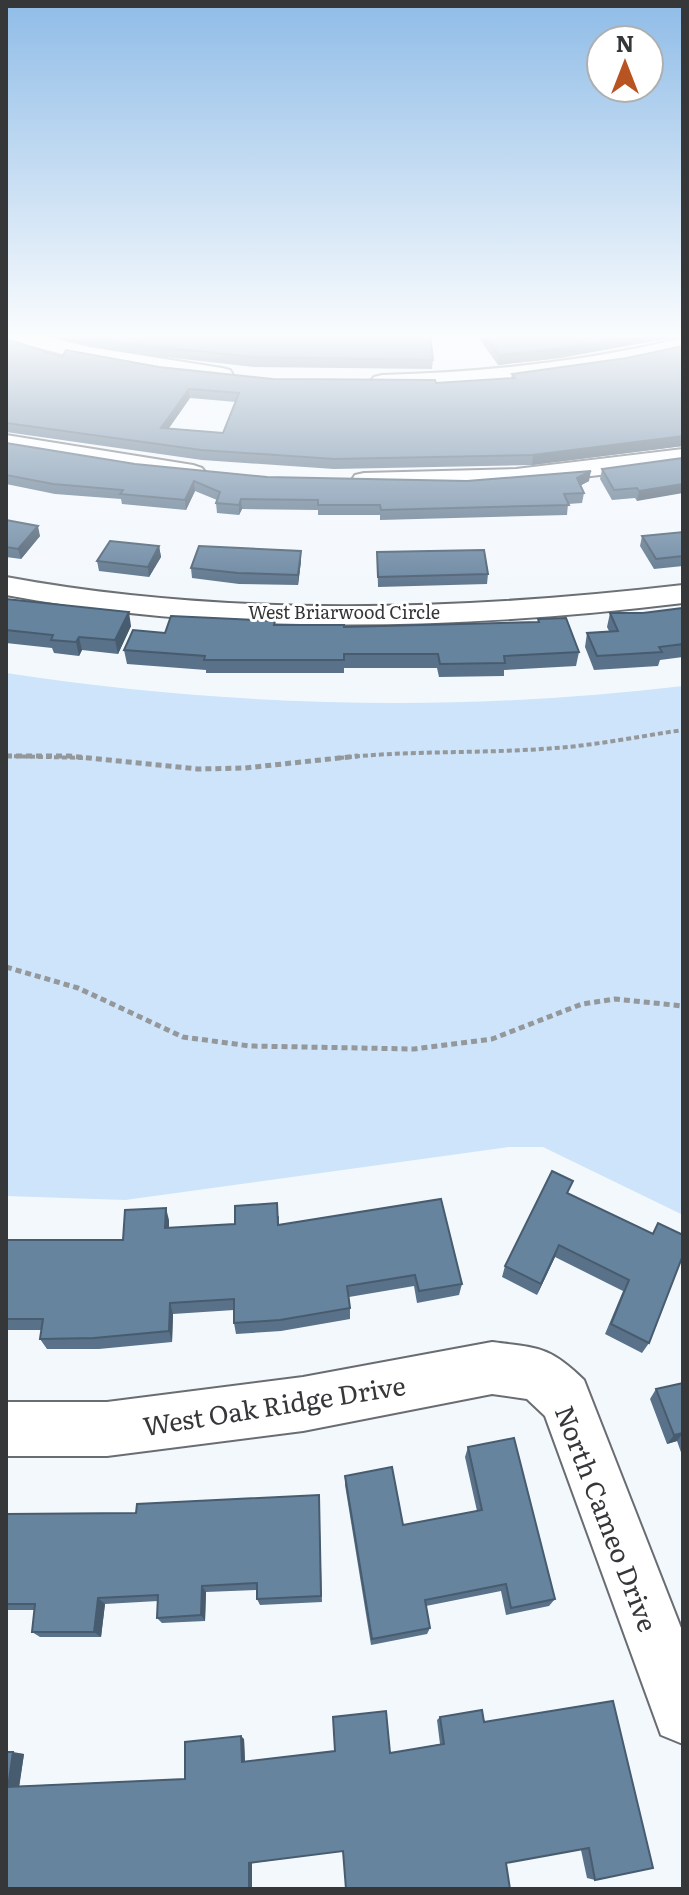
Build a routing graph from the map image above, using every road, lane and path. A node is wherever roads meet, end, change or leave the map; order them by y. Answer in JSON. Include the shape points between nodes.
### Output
{"nodes":[{"id":1,"x":6,"y":442,"type":"edge"},
{"id":2,"x":683,"y":457,"type":"edge"},
{"id":3,"x":212,"y":474,"type":"edge"},
{"id":4,"x":339,"y":482,"type":"edge"},
{"id":5,"x":6,"y":586,"type":"edge"},
{"id":6,"x":683,"y":594,"type":"edge"},
{"id":7,"x":683,"y":730,"type":"edge"},
{"id":8,"x":6,"y":756,"type":"edge"},
{"id":9,"x":6,"y":967,"type":"edge"},
{"id":10,"x":683,"y":1006,"type":"edge"},
{"id":11,"x":540,"y":1374,"type":"joint"},
{"id":12,"x":6,"y":1429,"type":"edge"},
{"id":13,"x":683,"y":1713,"type":"edge"}],
"edges":[{"from":1,"to":3,"type":"street"},
{"from":2,"to":4,"type":"street","via":[[516,477]]},
{"from":5,"to":6,"type":"street","name":"West Briarwood Circle","via":[[190,609],[338,614],[533,609]]},
{"from":7,"to":8,"type":"path","via":[[558,748],[392,752],[245,768]]},
{"from":9,"to":10,"type":"path","via":[[78,988],[183,1037],[250,1046],[414,1049],[492,1039],[582,1004],[615,999]]},
{"from":11,"to":12,"type":"street","name":"West Oak Ridge Drive","via":[[492,1368],[303,1404],[107,1429]]},
{"from":11,"to":13,"type":"street","name":"North Cameo Drive","via":[[565,1399]]}]}
